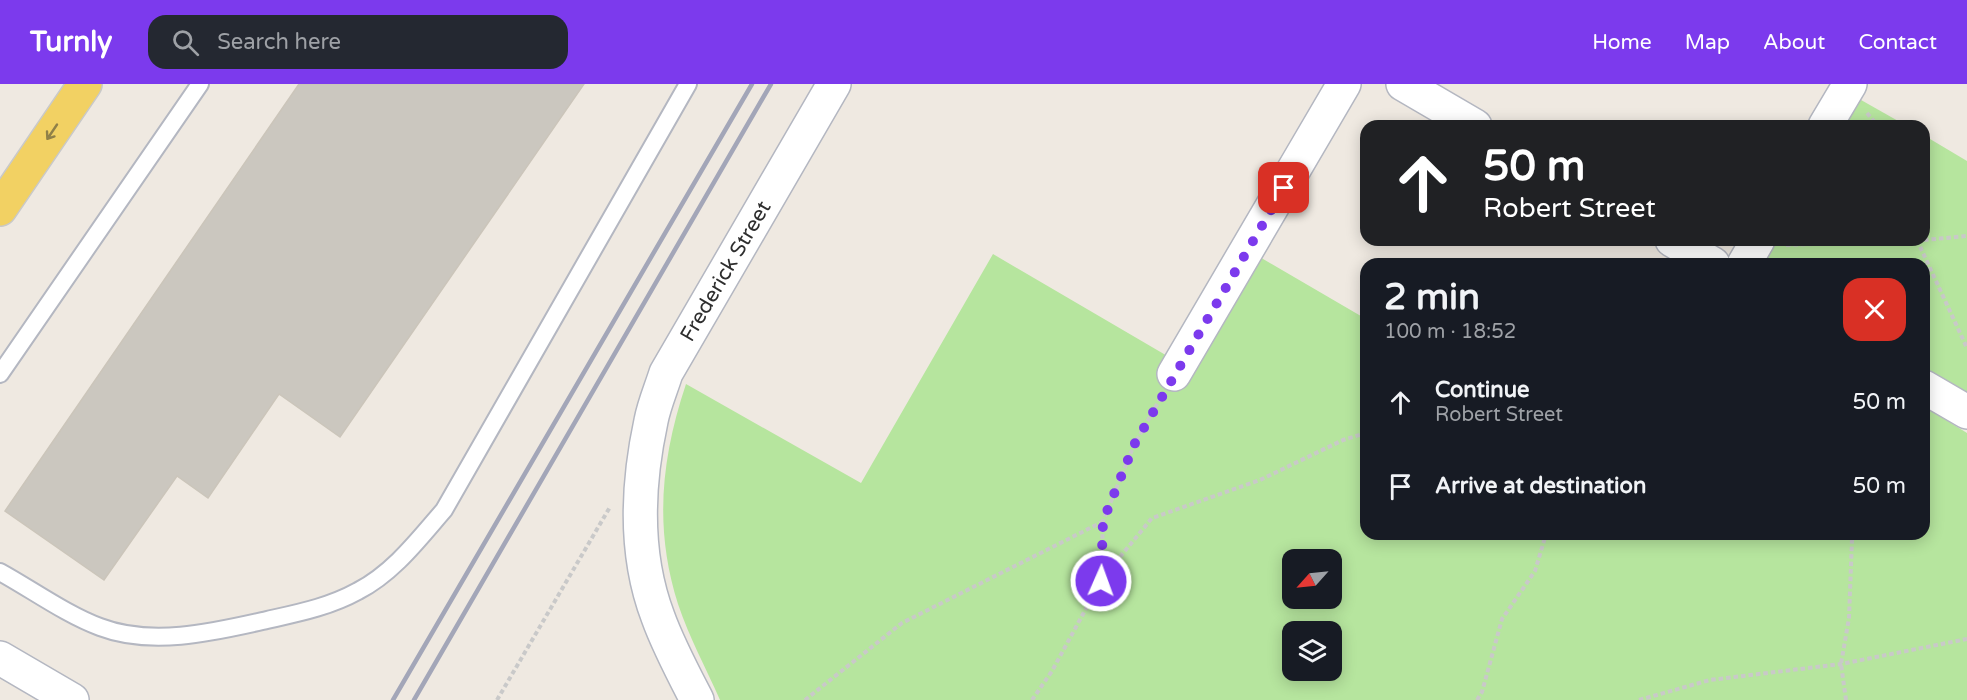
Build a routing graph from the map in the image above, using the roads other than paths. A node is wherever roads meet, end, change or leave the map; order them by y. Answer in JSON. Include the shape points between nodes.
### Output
{"nodes":[{"id":1,"x":85,"y":84,"type":"edge"},
{"id":2,"x":200,"y":84,"type":"edge"},
{"id":3,"x":688,"y":84,"type":"edge"},
{"id":4,"x":834,"y":84,"type":"edge"},
{"id":5,"x":1344,"y":84,"type":"edge"},
{"id":6,"x":1403,"y":84,"type":"edge"},
{"id":7,"x":1850,"y":84,"type":"edge"},
{"id":8,"x":1465,"y":120,"type":"edge"},
{"id":9,"x":1829,"y":120,"type":"edge"},
{"id":10,"x":0,"y":209,"type":"edge"},
{"id":11,"x":1682,"y":246,"type":"edge"},
{"id":12,"x":1766,"y":246,"type":"edge"},
{"id":13,"x":1703,"y":258,"type":"edge"},
{"id":14,"x":1751,"y":258,"type":"edge"},
{"id":15,"x":0,"y":374,"type":"edge"},
{"id":16,"x":1174,"y":374,"type":"road end"},
{"id":17,"x":1930,"y":390,"type":"edge"},
{"id":18,"x":1967,"y":412,"type":"edge"},
{"id":19,"x":0,"y":572,"type":"edge"},
{"id":20,"x":0,"y":658,"type":"edge"},
{"id":21,"x":72,"y":700,"type":"edge"},
{"id":22,"x":697,"y":700,"type":"edge"}],
"edges":[{"from":1,"to":10,"type":"main road","one_way":true},
{"from":2,"to":15,"type":"lane"},
{"from":3,"to":19,"type":"lane","via":[[444,510],[386,572],[359,591],[322,608],[174,636],[131,635],[100,627]]},
{"from":4,"to":22,"type":"street","name":"Frederick Street","via":[[666,373],[651,419],[643,468],[640,529],[650,591],[657,616]]},
{"from":5,"to":16,"type":"street"},
{"from":6,"to":8,"type":"street"},
{"from":7,"to":9,"type":"street"},
{"from":11,"to":13,"type":"street"},
{"from":12,"to":14,"type":"street"},
{"from":17,"to":18,"type":"street"},
{"from":20,"to":21,"type":"street"}]}
